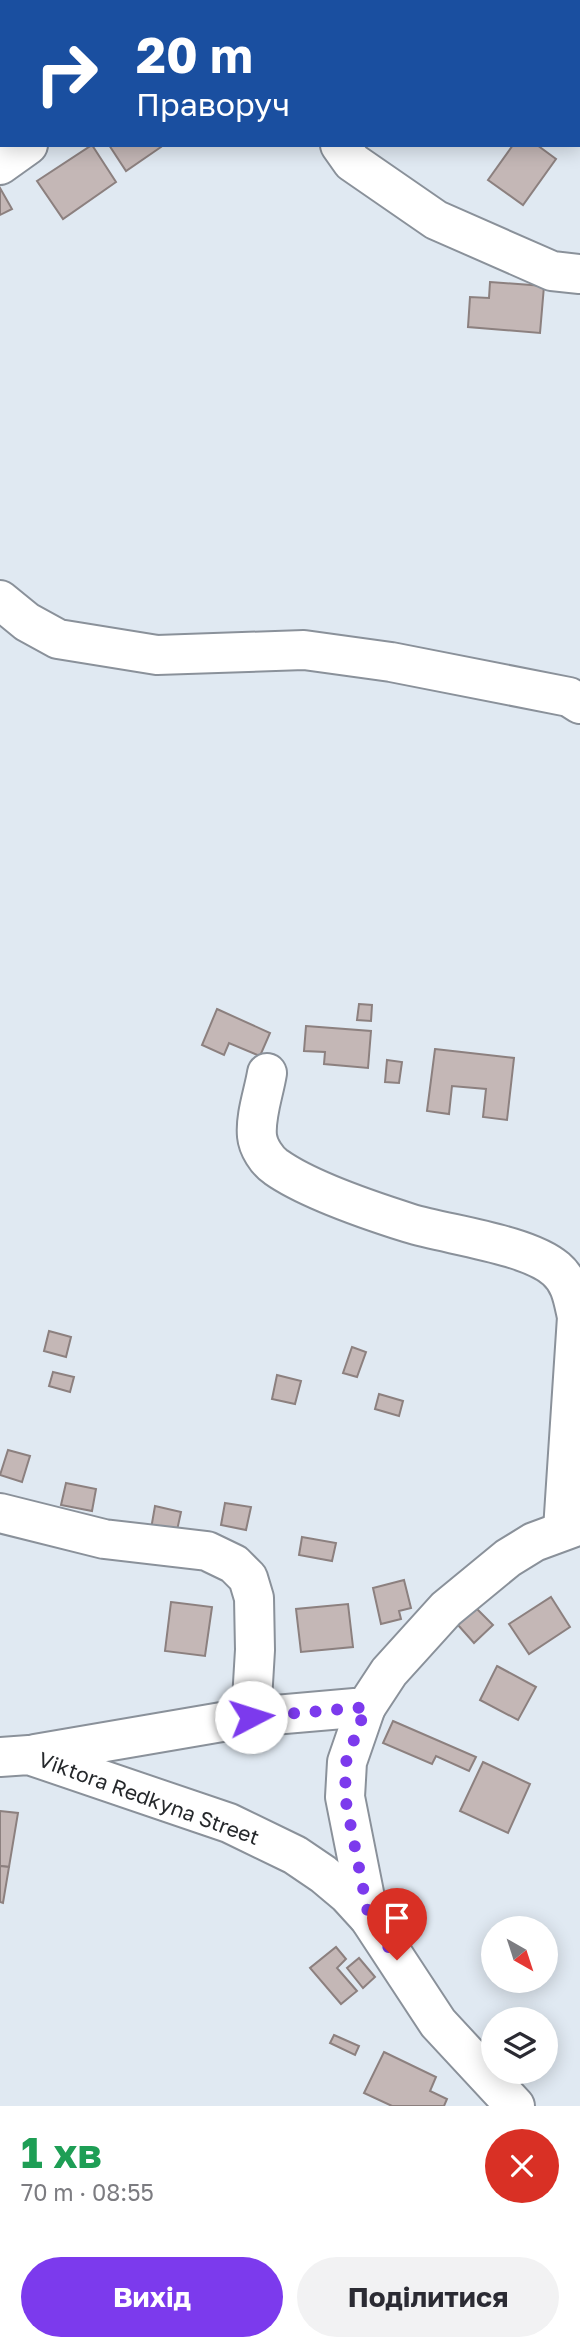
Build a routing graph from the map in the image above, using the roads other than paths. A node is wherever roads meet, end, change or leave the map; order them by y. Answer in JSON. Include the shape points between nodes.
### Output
{"nodes":[{"id":1,"x":25,"y":147,"type":"edge"},
{"id":2,"x":341,"y":147,"type":"edge"},
{"id":3,"x":0,"y":165,"type":"edge"},
{"id":4,"x":580,"y":274,"type":"edge"},
{"id":5,"x":0,"y":600,"type":"edge"},
{"id":6,"x":576,"y":693,"type":"edge"},
{"id":7,"x":267,"y":1073,"type":"dead end"},
{"id":8,"x":0,"y":1513,"type":"edge"},
{"id":9,"x":571,"y":1528,"type":"edge"},
{"id":10,"x":366,"y":1707,"type":"junction"},
{"id":11,"x":251,"y":1717,"type":"junction"},
{"id":12,"x":15,"y":1756,"type":"edge"},
{"id":13,"x":369,"y":1918,"type":"junction"},
{"id":14,"x":515,"y":2106,"type":"edge"}],
"edges":[{"from":1,"to":3,"type":"street"},
{"from":2,"to":4,"type":"street","via":[[352,162],[436,220],[552,271]]},
{"from":5,"to":6,"type":"street","via":[[58,639],[157,654],[304,650]]},
{"from":7,"to":9,"type":"street","via":[[257,1136],[274,1166],[307,1184],[396,1218],[542,1259],[558,1270],[571,1288],[577,1317]]},
{"from":8,"to":11,"type":"street","via":[[104,1539],[207,1551],[234,1564],[248,1578],[254,1598]]},
{"from":9,"to":10,"type":"street","via":[[508,1558],[446,1609],[389,1671]]},
{"from":10,"to":11,"type":"street"},
{"from":10,"to":13,"type":"street","via":[[346,1762],[345,1797]]},
{"from":11,"to":12,"type":"street"},
{"from":12,"to":13,"type":"street","name":"Viktora Redkyna Street","via":[[229,1823],[264,1839],[323,1874]]},
{"from":13,"to":14,"type":"street","name":"Viktora Redkyna Street","via":[[438,2023]]}]}
